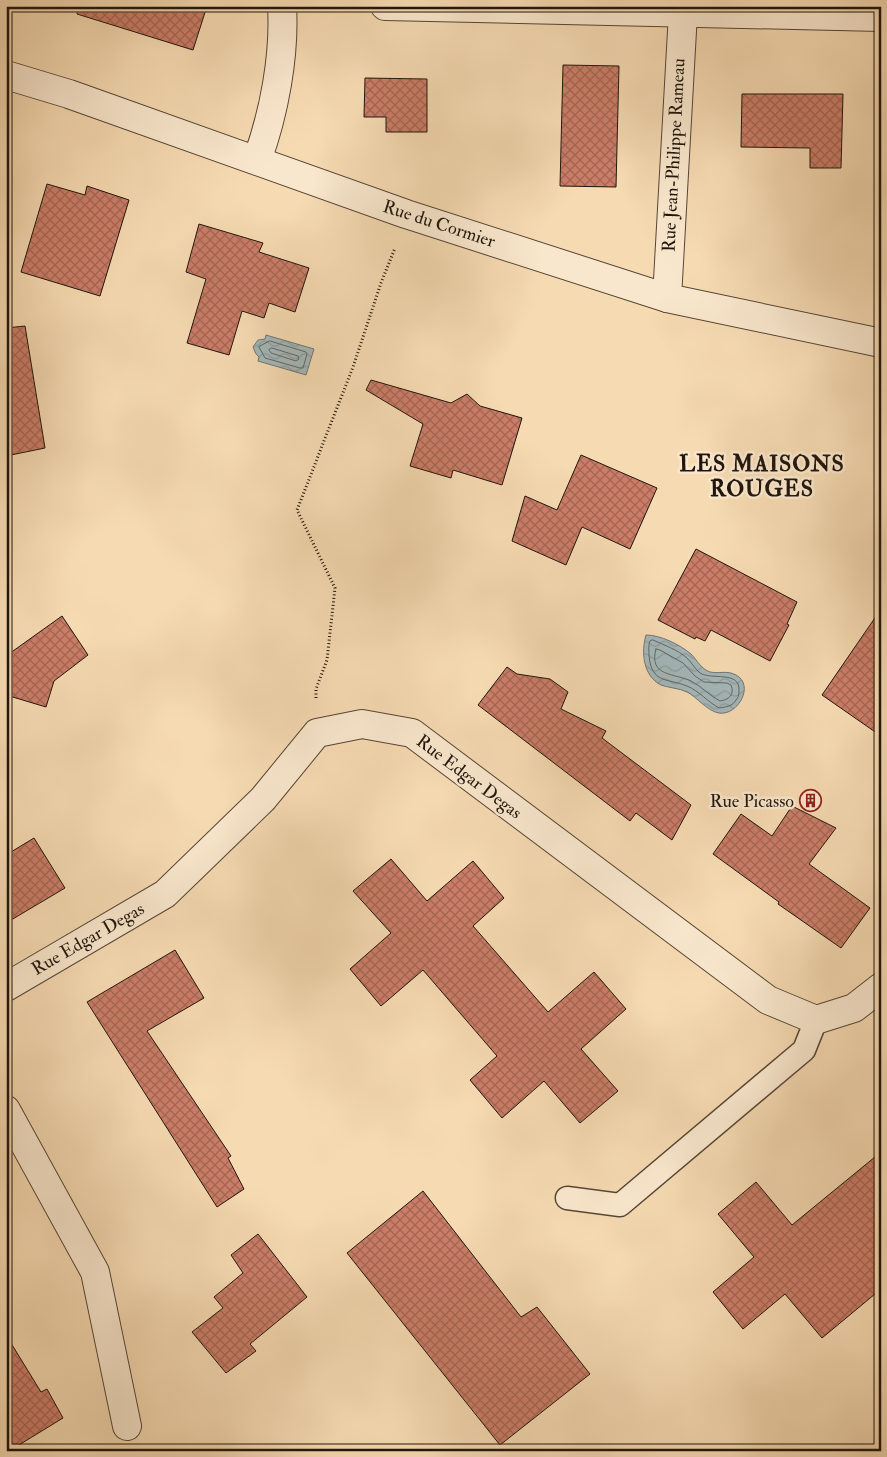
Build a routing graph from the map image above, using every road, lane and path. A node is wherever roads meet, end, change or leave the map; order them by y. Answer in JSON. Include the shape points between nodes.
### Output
{"nodes":[{"id":1,"x":385,"y":6,"type":"edge"},
{"id":2,"x":288,"y":7,"type":"edge"},
{"id":3,"x":683,"y":13,"type":"junction"},
{"id":4,"x":881,"y":17,"type":"edge"},
{"id":5,"x":6,"y":75,"type":"edge"},
{"id":6,"x":257,"y":160,"type":"junction"},
{"id":7,"x":406,"y":214,"type":"junction"},
{"id":8,"x":667,"y":298,"type":"junction"},
{"id":9,"x":881,"y":343,"type":"edge"},
{"id":10,"x":317,"y":733,"type":"junction"},
{"id":11,"x":6,"y":987,"type":"edge"},
{"id":12,"x":881,"y":987,"type":"edge"},
{"id":13,"x":816,"y":1020,"type":"junction"},
{"id":14,"x":6,"y":1110,"type":"edge"},
{"id":15,"x":567,"y":1198,"type":"dead end"},
{"id":16,"x":127,"y":1426,"type":"dead end"}],
"edges":[{"from":1,"to":3,"type":"street"},
{"from":2,"to":6,"type":"street","via":[[265,138]]},
{"from":3,"to":4,"type":"street"},
{"from":3,"to":8,"type":"street","name":"Rue Jean-Philippe Rameau"},
{"from":5,"to":6,"type":"street","name":"Rue du Cormier"},
{"from":6,"to":7,"type":"street","name":"Rue du Cormier"},
{"from":7,"to":8,"type":"street","name":"Rue du Cormier"},
{"from":7,"to":10,"type":"path","via":[[353,367],[297,510],[335,588],[326,660],[316,689]]},
{"from":8,"to":9,"type":"street","name":"Rue du Cormier"},
{"from":10,"to":11,"type":"street","name":"Rue Edgar Degas","via":[[264,799],[165,894]]},
{"from":10,"to":13,"type":"street","name":"Rue Edgar Degas","via":[[362,724],[412,733],[768,1000]]},
{"from":12,"to":13,"type":"street","via":[[854,1008]]},
{"from":13,"to":15,"type":"lane","via":[[804,1050],[620,1205]]},
{"from":14,"to":16,"type":"street","via":[[94,1272]]}]}
